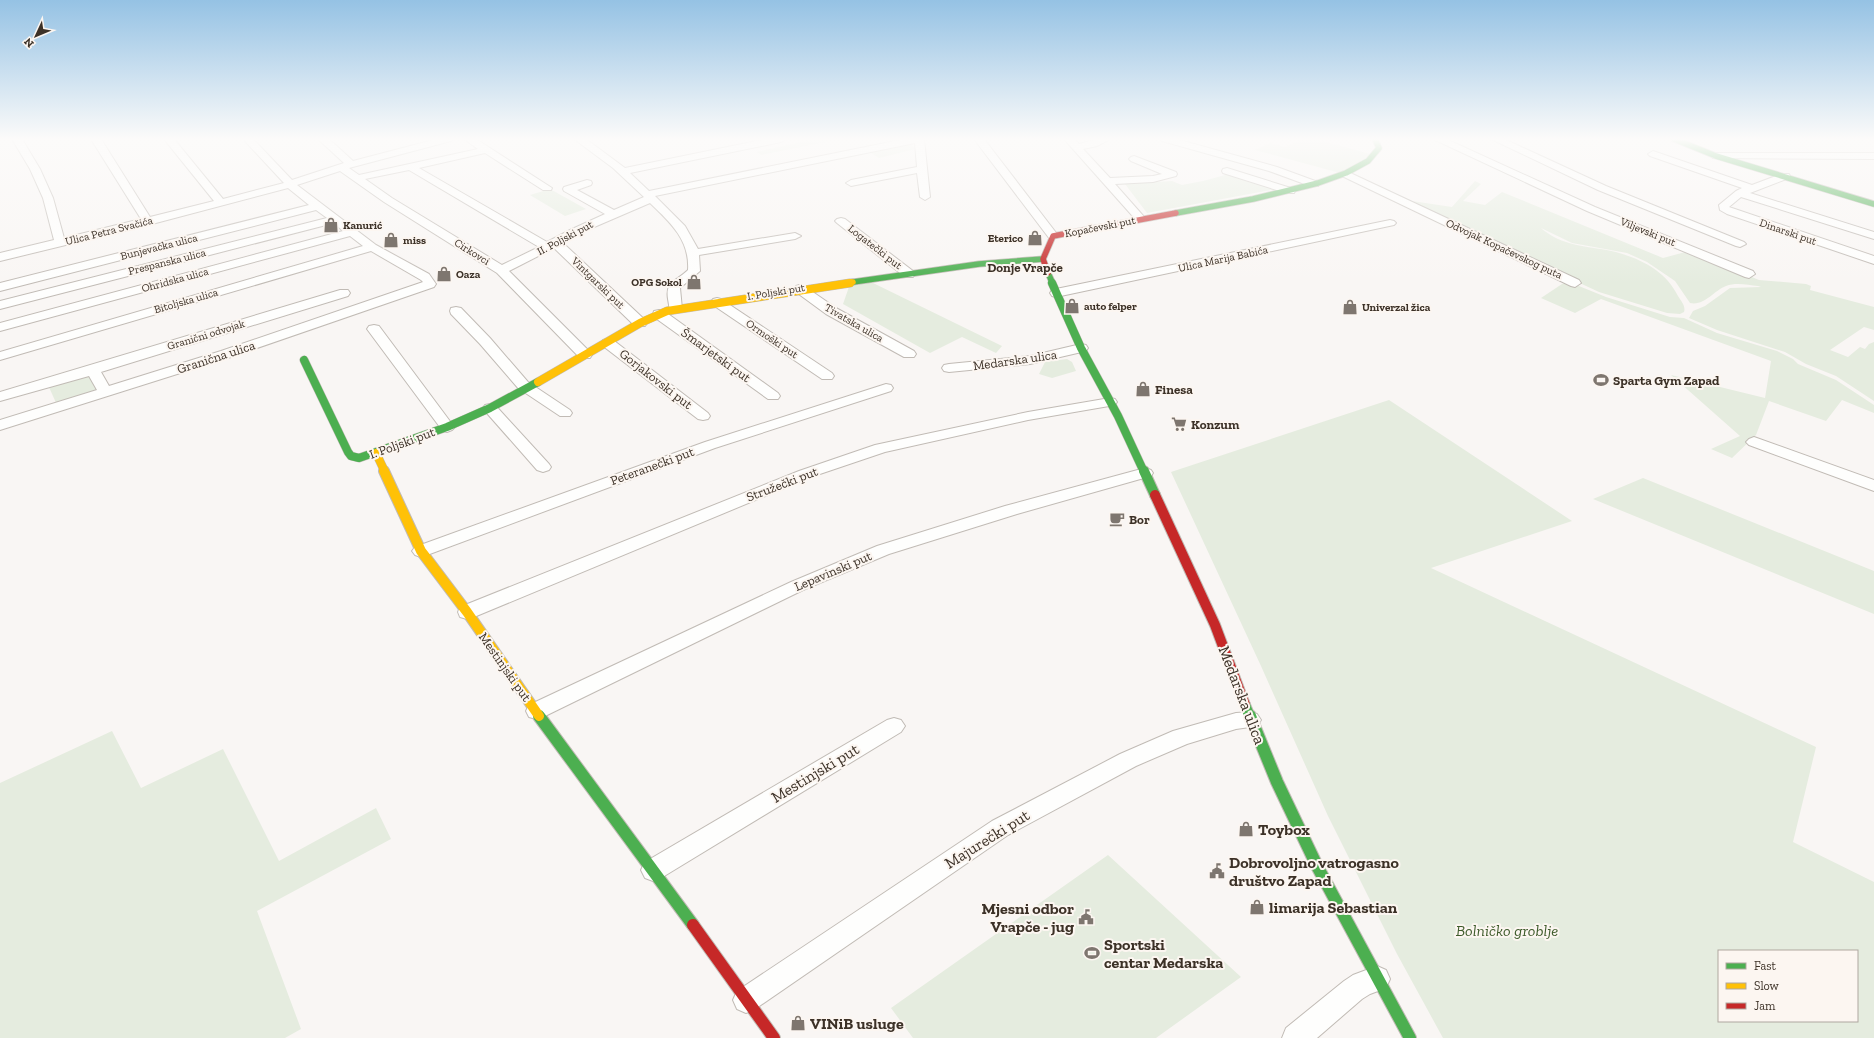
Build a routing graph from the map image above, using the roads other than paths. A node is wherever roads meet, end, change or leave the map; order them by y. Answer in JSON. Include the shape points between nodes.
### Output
{"nodes":[{"id":1,"x":43,"y":187,"type":"edge"},
{"id":2,"x":126,"y":187,"type":"edge"},
{"id":3,"x":208,"y":187,"type":"edge"},
{"id":4,"x":279,"y":187,"type":"edge"},
{"id":5,"x":294,"y":187,"type":"edge"},
{"id":6,"x":370,"y":187,"type":"edge"},
{"id":7,"x":448,"y":187,"type":"edge"},
{"id":8,"x":573,"y":187,"type":"edge"},
{"id":9,"x":640,"y":187,"type":"edge"},
{"id":10,"x":690,"y":187,"type":"edge"},
{"id":11,"x":924,"y":187,"type":"edge"},
{"id":12,"x":1016,"y":187,"type":"edge"},
{"id":13,"x":1114,"y":187,"type":"edge"},
{"id":14,"x":1279,"y":187,"type":"edge"},
{"id":15,"x":1302,"y":187,"type":"edge"},
{"id":16,"x":1374,"y":187,"type":"edge"},
{"id":17,"x":1544,"y":187,"type":"edge"},
{"id":18,"x":1601,"y":187,"type":"edge"},
{"id":19,"x":1821,"y":187,"type":"edge"},
{"id":20,"x":1751,"y":188,"type":"edge"},
{"id":21,"x":1290,"y":191,"type":"junction"},
{"id":22,"x":1740,"y":193,"type":"junction"},
{"id":23,"x":649,"y":196,"type":"junction"},
{"id":24,"x":925,"y":197,"type":"dead end"},
{"id":25,"x":221,"y":204,"type":"junction"},
{"id":26,"x":1874,"y":204,"type":"edge"},
{"id":27,"x":317,"y":206,"type":"junction"},
{"id":28,"x":612,"y":214,"type":"junction"},
{"id":29,"x":1141,"y":219,"type":"junction"},
{"id":30,"x":334,"y":220,"type":"junction"},
{"id":31,"x":841,"y":221,"type":"dead end"},
{"id":32,"x":148,"y":222,"type":"junction"},
{"id":33,"x":1390,"y":223,"type":"dead end"},
{"id":34,"x":351,"y":232,"type":"junction"},
{"id":35,"x":795,"y":236,"type":"dead end"},
{"id":36,"x":1053,"y":236,"type":"junction"},
{"id":37,"x":1874,"y":236,"type":"edge"},
{"id":38,"x":60,"y":243,"type":"junction"},
{"id":39,"x":1740,"y":244,"type":"dead end"},
{"id":40,"x":552,"y":245,"type":"junction"},
{"id":41,"x":372,"y":247,"type":"junction"},
{"id":42,"x":693,"y":253,"type":"junction"},
{"id":43,"x":0,"y":257,"type":"edge"},
{"id":44,"x":1043,"y":259,"type":"junction"},
{"id":45,"x":1874,"y":260,"type":"edge"},
{"id":46,"x":501,"y":270,"type":"junction"},
{"id":47,"x":909,"y":274,"type":"junction"},
{"id":48,"x":1749,"y":274,"type":"dead end"},
{"id":49,"x":1575,"y":282,"type":"dead end"},
{"id":50,"x":0,"y":287,"type":"edge"},
{"id":51,"x":800,"y":288,"type":"junction"},
{"id":52,"x":344,"y":293,"type":"dead end"},
{"id":53,"x":1056,"y":293,"type":"junction"},
{"id":54,"x":717,"y":302,"type":"junction"},
{"id":55,"x":0,"y":305,"type":"edge"},
{"id":56,"x":676,"y":309,"type":"junction"},
{"id":57,"x":456,"y":312,"type":"dead end"},
{"id":58,"x":659,"y":314,"type":"junction"},
{"id":59,"x":640,"y":323,"type":"junction"},
{"id":60,"x":0,"y":327,"type":"edge"},
{"id":61,"x":374,"y":330,"type":"dead end"},
{"id":62,"x":608,"y":343,"type":"junction"},
{"id":63,"x":1081,"y":348,"type":"junction"},
{"id":64,"x":909,"y":354,"type":"dead end"},
{"id":65,"x":585,"y":355,"type":"junction"},
{"id":66,"x":0,"y":356,"type":"edge"},
{"id":67,"x":304,"y":360,"type":"dead end"},
{"id":68,"x":949,"y":368,"type":"dead end"},
{"id":69,"x":93,"y":370,"type":"junction"},
{"id":70,"x":827,"y":376,"type":"dead end"},
{"id":71,"x":527,"y":387,"type":"junction"},
{"id":72,"x":886,"y":388,"type":"dead end"},
{"id":73,"x":105,"y":392,"type":"junction"},
{"id":74,"x":774,"y":396,"type":"dead end"},
{"id":75,"x":0,"y":397,"type":"edge"},
{"id":76,"x":1110,"y":402,"type":"junction"},
{"id":77,"x":490,"y":408,"type":"junction"},
{"id":78,"x":565,"y":413,"type":"dead end"},
{"id":79,"x":703,"y":416,"type":"dead end"},
{"id":80,"x":0,"y":425,"type":"edge"},
{"id":81,"x":446,"y":427,"type":"junction"},
{"id":82,"x":1754,"y":442,"type":"dead end"},
{"id":83,"x":376,"y":454,"type":"junction"},
{"id":84,"x":543,"y":467,"type":"dead end"},
{"id":85,"x":1145,"y":473,"type":"junction"},
{"id":86,"x":1874,"y":486,"type":"edge"},
{"id":87,"x":422,"y":551,"type":"junction"},
{"id":88,"x":467,"y":612,"type":"junction"},
{"id":89,"x":536,"y":711,"type":"junction"},
{"id":90,"x":1250,"y":720,"type":"junction"},
{"id":91,"x":894,"y":726,"type":"dead end"},
{"id":92,"x":653,"y":870,"type":"junction"},
{"id":93,"x":1377,"y":979,"type":"junction"},
{"id":94,"x":746,"y":1000,"type":"junction"},
{"id":95,"x":774,"y":1038,"type":"edge"},
{"id":96,"x":1296,"y":1038,"type":"edge"},
{"id":97,"x":1410,"y":1038,"type":"edge"}],
"edges":[{"from":1,"to":38,"type":"street"},
{"from":2,"to":32,"type":"street"},
{"from":3,"to":25,"type":"street"},
{"from":4,"to":25,"type":"street","name":"Ulica Petra Svačića"},
{"from":5,"to":27,"type":"street"},
{"from":6,"to":46,"type":"street","name":"Cirkovci"},
{"from":7,"to":40,"type":"street","name":"Vintgarski put"},
{"from":8,"to":28,"type":"street","via":[[568,189]]},
{"from":9,"to":23,"type":"street"},
{"from":10,"to":23,"type":"street","name":"II. Poljski put"},
{"from":11,"to":24,"type":"street"},
{"from":12,"to":36,"type":"street"},
{"from":13,"to":29,"type":"street"},
{"from":14,"to":21,"type":"street"},
{"from":15,"to":21,"type":"street","name":"Kopačevski put"},
{"from":16,"to":49,"type":"street","name":"Odvojak Kopačevskog puta"},
{"from":17,"to":48,"type":"street","name":"Viljevski put"},
{"from":18,"to":39,"type":"street"},
{"from":19,"to":26,"type":"street"},
{"from":20,"to":22,"type":"street","name":"Dinarski put"},
{"from":21,"to":29,"type":"street","name":"Kopačevski put"},
{"from":22,"to":37,"type":"street"},
{"from":22,"to":45,"type":"street","name":"Dinarski put","via":[[1724,205],[1724,208]]},
{"from":23,"to":28,"type":"street","name":"II. Poljski put"},
{"from":23,"to":42,"type":"street","via":[[678,224]]},
{"from":25,"to":32,"type":"street","name":"Ulica Petra Svačića"},
{"from":27,"to":30,"type":"street"},
{"from":27,"to":50,"type":"street","name":"Bunjevačka ulica"},
{"from":28,"to":40,"type":"street","name":"II. Poljski put"},
{"from":29,"to":36,"type":"street","name":"Kopačevski put"},
{"from":30,"to":34,"type":"street"},
{"from":30,"to":55,"type":"street","name":"Prespanska ulica"},
{"from":31,"to":47,"type":"street","name":"Logatečki put"},
{"from":32,"to":38,"type":"street","name":"Ulica Petra Svačića"},
{"from":33,"to":53,"type":"street","name":"Ulica Marija Babića"},
{"from":34,"to":41,"type":"street"},
{"from":34,"to":60,"type":"street","name":"Ohridska ulica"},
{"from":35,"to":42,"type":"street"},
{"from":36,"to":44,"type":"street"},
{"from":38,"to":43,"type":"street","name":"Ulica Petra Svačića"},
{"from":40,"to":46,"type":"street","name":"II. Poljski put"},
{"from":40,"to":59,"type":"street","name":"Vintgarski put"},
{"from":41,"to":66,"type":"street","name":"Bitoljska ulica"},
{"from":41,"to":73,"type":"street","name":"Granična ulica","via":[[425,277],[430,284]]},
{"from":42,"to":56,"type":"street","via":[[694,271],[674,287]]},
{"from":44,"to":47,"type":"street","name":"I. Poljski put","via":[[979,264]]},
{"from":44,"to":53,"type":"street","name":"Medarska ulica"},
{"from":46,"to":65,"type":"street","name":"Cirkovci"},
{"from":47,"to":51,"type":"street","name":"I. Poljski put"},
{"from":51,"to":54,"type":"street","name":"I. Poljski put"},
{"from":51,"to":64,"type":"street","name":"Tivatska ulica","via":[[831,311]]},
{"from":52,"to":69,"type":"street","name":"Granični odvojak"},
{"from":53,"to":63,"type":"street","name":"Medarska ulica"},
{"from":54,"to":56,"type":"street","name":"I. Poljski put"},
{"from":54,"to":70,"type":"street","name":"Ormoški put"},
{"from":56,"to":58,"type":"street","name":"I. Poljski put"},
{"from":57,"to":71,"type":"street"},
{"from":58,"to":59,"type":"street","name":"I. Poljski put"},
{"from":58,"to":74,"type":"street","name":"Šmarjetski put"},
{"from":59,"to":62,"type":"street","name":"I. Poljski put"},
{"from":61,"to":81,"type":"street"},
{"from":62,"to":65,"type":"street","name":"I. Poljski put"},
{"from":62,"to":79,"type":"street","name":"Gorjakovski put"},
{"from":63,"to":68,"type":"street","name":"Medarska ulica","via":[[1030,360]]},
{"from":63,"to":76,"type":"street","name":"Medarska ulica"},
{"from":65,"to":71,"type":"street","name":"I. Poljski put"},
{"from":67,"to":83,"type":"street","name":"I. Poljski put","via":[[351,456],[359,458]]},
{"from":69,"to":73,"type":"street"},
{"from":69,"to":75,"type":"street","name":"Granični odvojak"},
{"from":71,"to":77,"type":"street","name":"I. Poljski put"},
{"from":71,"to":78,"type":"street"},
{"from":72,"to":87,"type":"street","name":"Peteranečki put","via":[[710,445]]},
{"from":73,"to":80,"type":"street","name":"Granična ulica"},
{"from":76,"to":85,"type":"street","name":"Medarska ulica"},
{"from":76,"to":88,"type":"street","name":"Stružečki put","via":[[1028,416],[881,448],[806,474]]},
{"from":77,"to":81,"type":"street","name":"I. Poljski put"},
{"from":77,"to":84,"type":"street"},
{"from":81,"to":83,"type":"street","name":"I. Poljski put"},
{"from":82,"to":86,"type":"street"},
{"from":83,"to":87,"type":"street","name":"Mestinjski put"},
{"from":85,"to":89,"type":"street","name":"Lepavinski put","via":[[1011,510],[883,550],[797,586]]},
{"from":85,"to":90,"type":"street","name":"Medarska ulica","via":[[1234,672]]},
{"from":87,"to":88,"type":"street","name":"Mestinjski put"},
{"from":88,"to":89,"type":"street","name":"Mestinjski put"},
{"from":89,"to":92,"type":"street","name":"Mestinjski put"},
{"from":90,"to":93,"type":"street","name":"Medarska ulica","via":[[1317,866]]},
{"from":90,"to":94,"type":"street","name":"Majurečki put","via":[[1236,721],[1181,737],[1128,760],[1000,828]]},
{"from":91,"to":92,"type":"street","name":"Mestinjski put"},
{"from":92,"to":94,"type":"street","name":"Mestinjski put"},
{"from":93,"to":96,"type":"street","via":[[1353,990]]},
{"from":93,"to":97,"type":"street","name":"Medarska ulica"},
{"from":94,"to":95,"type":"street","name":"Mestinjski put"}]}
